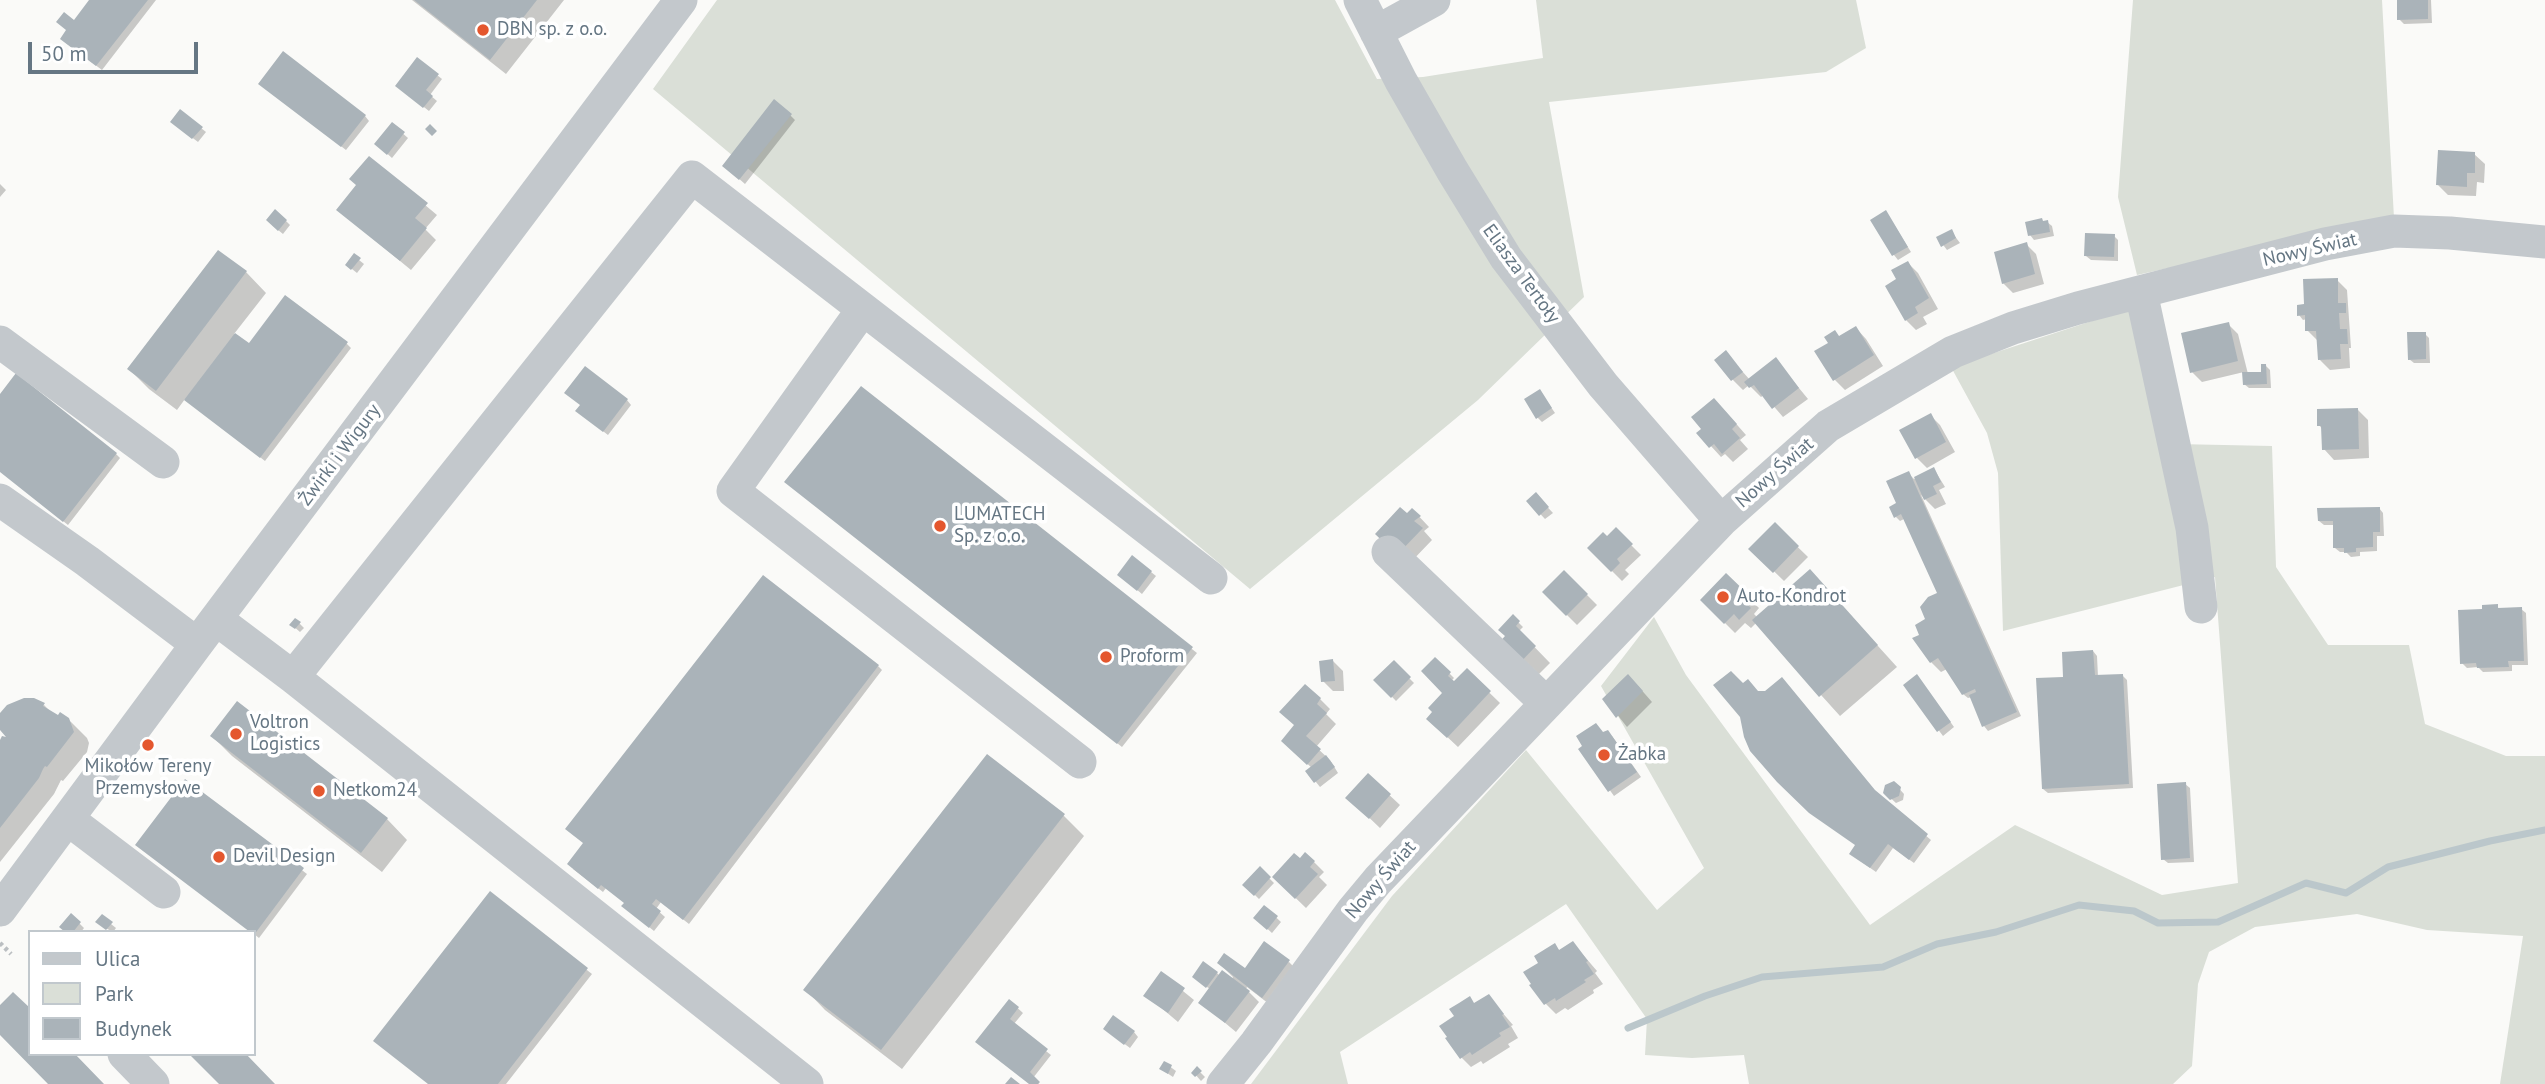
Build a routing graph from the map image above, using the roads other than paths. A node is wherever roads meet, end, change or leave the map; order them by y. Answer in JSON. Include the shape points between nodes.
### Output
{"nodes":[{"id":1,"x":681,"y":0,"type":"edge"},
{"id":2,"x":1360,"y":0,"type":"edge"},
{"id":3,"x":1421,"y":3,"type":"edge"},
{"id":4,"x":1376,"y":32,"type":"junction"},
{"id":5,"x":2545,"y":242,"type":"edge"},
{"id":6,"x":2141,"y":292,"type":"junction"},
{"id":7,"x":863,"y":309,"type":"junction"},
{"id":8,"x":0,"y":342,"type":"edge"},
{"id":9,"x":163,"y":462,"type":"dead end"},
{"id":10,"x":0,"y":500,"type":"edge"},
{"id":11,"x":1721,"y":521,"type":"junction"},
{"id":12,"x":1388,"y":552,"type":"dead end"},
{"id":13,"x":1211,"y":578,"type":"dead end"},
{"id":14,"x":2202,"y":607,"type":"dead end"},
{"id":15,"x":206,"y":632,"type":"junction"},
{"id":16,"x":293,"y":677,"type":"junction"},
{"id":17,"x":1546,"y":704,"type":"junction"},
{"id":18,"x":1080,"y":762,"type":"dead end"},
{"id":19,"x":69,"y":820,"type":"junction"},
{"id":20,"x":164,"y":892,"type":"dead end"},
{"id":21,"x":0,"y":910,"type":"edge"},
{"id":22,"x":126,"y":1056,"type":"edge"},
{"id":23,"x":153,"y":1084,"type":"edge"},
{"id":24,"x":807,"y":1084,"type":"edge"},
{"id":25,"x":1223,"y":1084,"type":"edge"}],
"edges":[{"from":1,"to":15,"type":"street","name":"Żwirki i Wigury"},
{"from":2,"to":4,"type":"street","name":"Eliasza Tertoły"},
{"from":3,"to":4,"type":"street"},
{"from":4,"to":11,"type":"street","name":"Eliasza Tertoły","via":[[1506,258],[1603,385]]},
{"from":5,"to":6,"type":"street","name":"Nowy Świat","via":[[2394,231],[2325,244]]},
{"from":6,"to":11,"type":"street","name":"Nowy Świat","via":[[2013,328],[1953,352],[1828,426]]},
{"from":6,"to":14,"type":"street","via":[[2192,528]]},
{"from":7,"to":13,"type":"street"},
{"from":7,"to":16,"type":"street","via":[[692,177]]},
{"from":7,"to":18,"type":"street","via":[[733,491]]},
{"from":8,"to":9,"type":"street"},
{"from":10,"to":15,"type":"street","via":[[87,561]]},
{"from":11,"to":17,"type":"street","name":"Nowy Świat"},
{"from":12,"to":17,"type":"street"},
{"from":15,"to":16,"type":"street"},
{"from":15,"to":19,"type":"street","name":"Żwirki i Wigury"},
{"from":16,"to":24,"type":"street"},
{"from":17,"to":25,"type":"street","name":"Nowy Świat","via":[[1378,880]]},
{"from":19,"to":20,"type":"street"},
{"from":19,"to":21,"type":"street","name":"Żwirki i Wigury"},
{"from":22,"to":23,"type":"street"}]}
